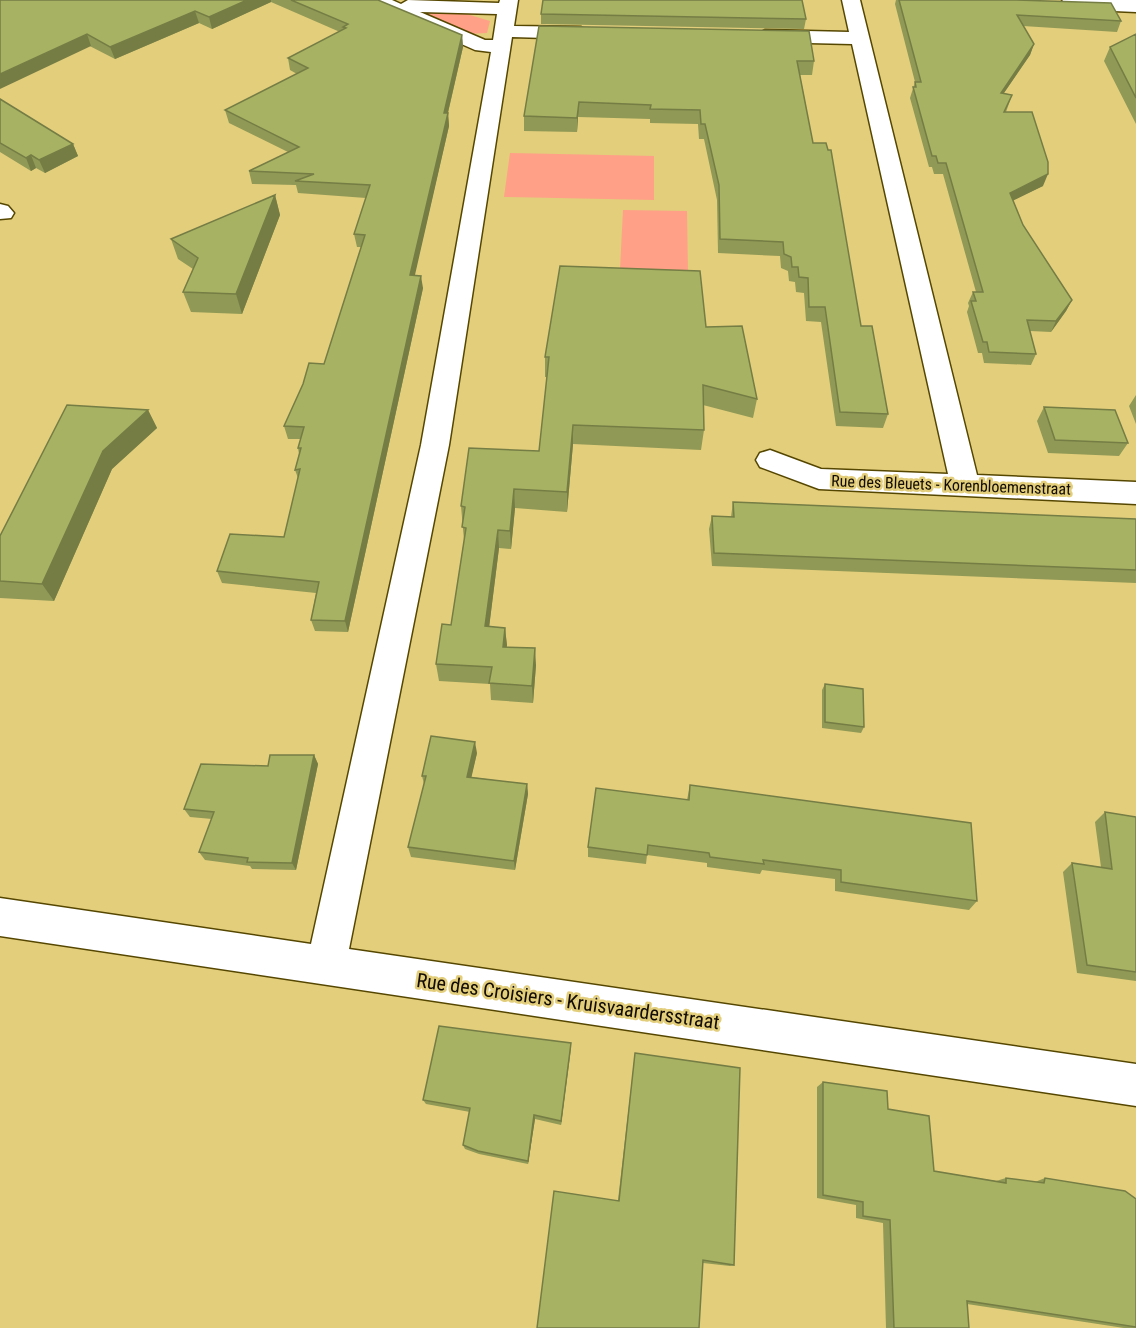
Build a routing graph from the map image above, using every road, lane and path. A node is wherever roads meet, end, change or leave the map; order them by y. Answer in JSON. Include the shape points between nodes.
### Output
{"nodes":[{"id":1,"x":851,"y":0,"type":"edge"},
{"id":2,"x":383,"y":3,"type":"edge"},
{"id":3,"x":1054,"y":4,"type":"edge"},
{"id":4,"x":1136,"y":6,"type":"edge"},
{"id":5,"x":506,"y":22,"type":"edge"},
{"id":6,"x":599,"y":33,"type":"edge"},
{"id":7,"x":741,"y":36,"type":"edge"},
{"id":8,"x":859,"y":38,"type":"junction"},
{"id":9,"x":770,"y":460,"type":"dead end"},
{"id":10,"x":965,"y":486,"type":"junction"},
{"id":11,"x":1136,"y":493,"type":"edge"},
{"id":12,"x":0,"y":917,"type":"edge"},
{"id":13,"x":326,"y":964,"type":"junction"},
{"id":14,"x":1136,"y":1085,"type":"edge"}],
"edges":[{"from":1,"to":8,"type":"street"},
{"from":2,"to":5,"type":"street"},
{"from":2,"to":5,"type":"street","via":[[482,46]]},
{"from":3,"to":4,"type":"street"},
{"from":5,"to":6,"type":"street"},
{"from":5,"to":13,"type":"street","via":[[435,445]]},
{"from":7,"to":8,"type":"street"},
{"from":8,"to":10,"type":"street"},
{"from":9,"to":10,"type":"street","name":"Rue des Bleuets - Korenbloemenstraat","via":[[819,479]]},
{"from":10,"to":11,"type":"street","name":"Rue des Bleuets - Korenbloemenstraat"},
{"from":12,"to":13,"type":"street","name":"Rue des Croisiers - Kruisvaardersstraat"},
{"from":13,"to":14,"type":"street","name":"Rue des Croisiers - Kruisvaardersstraat"}]}
